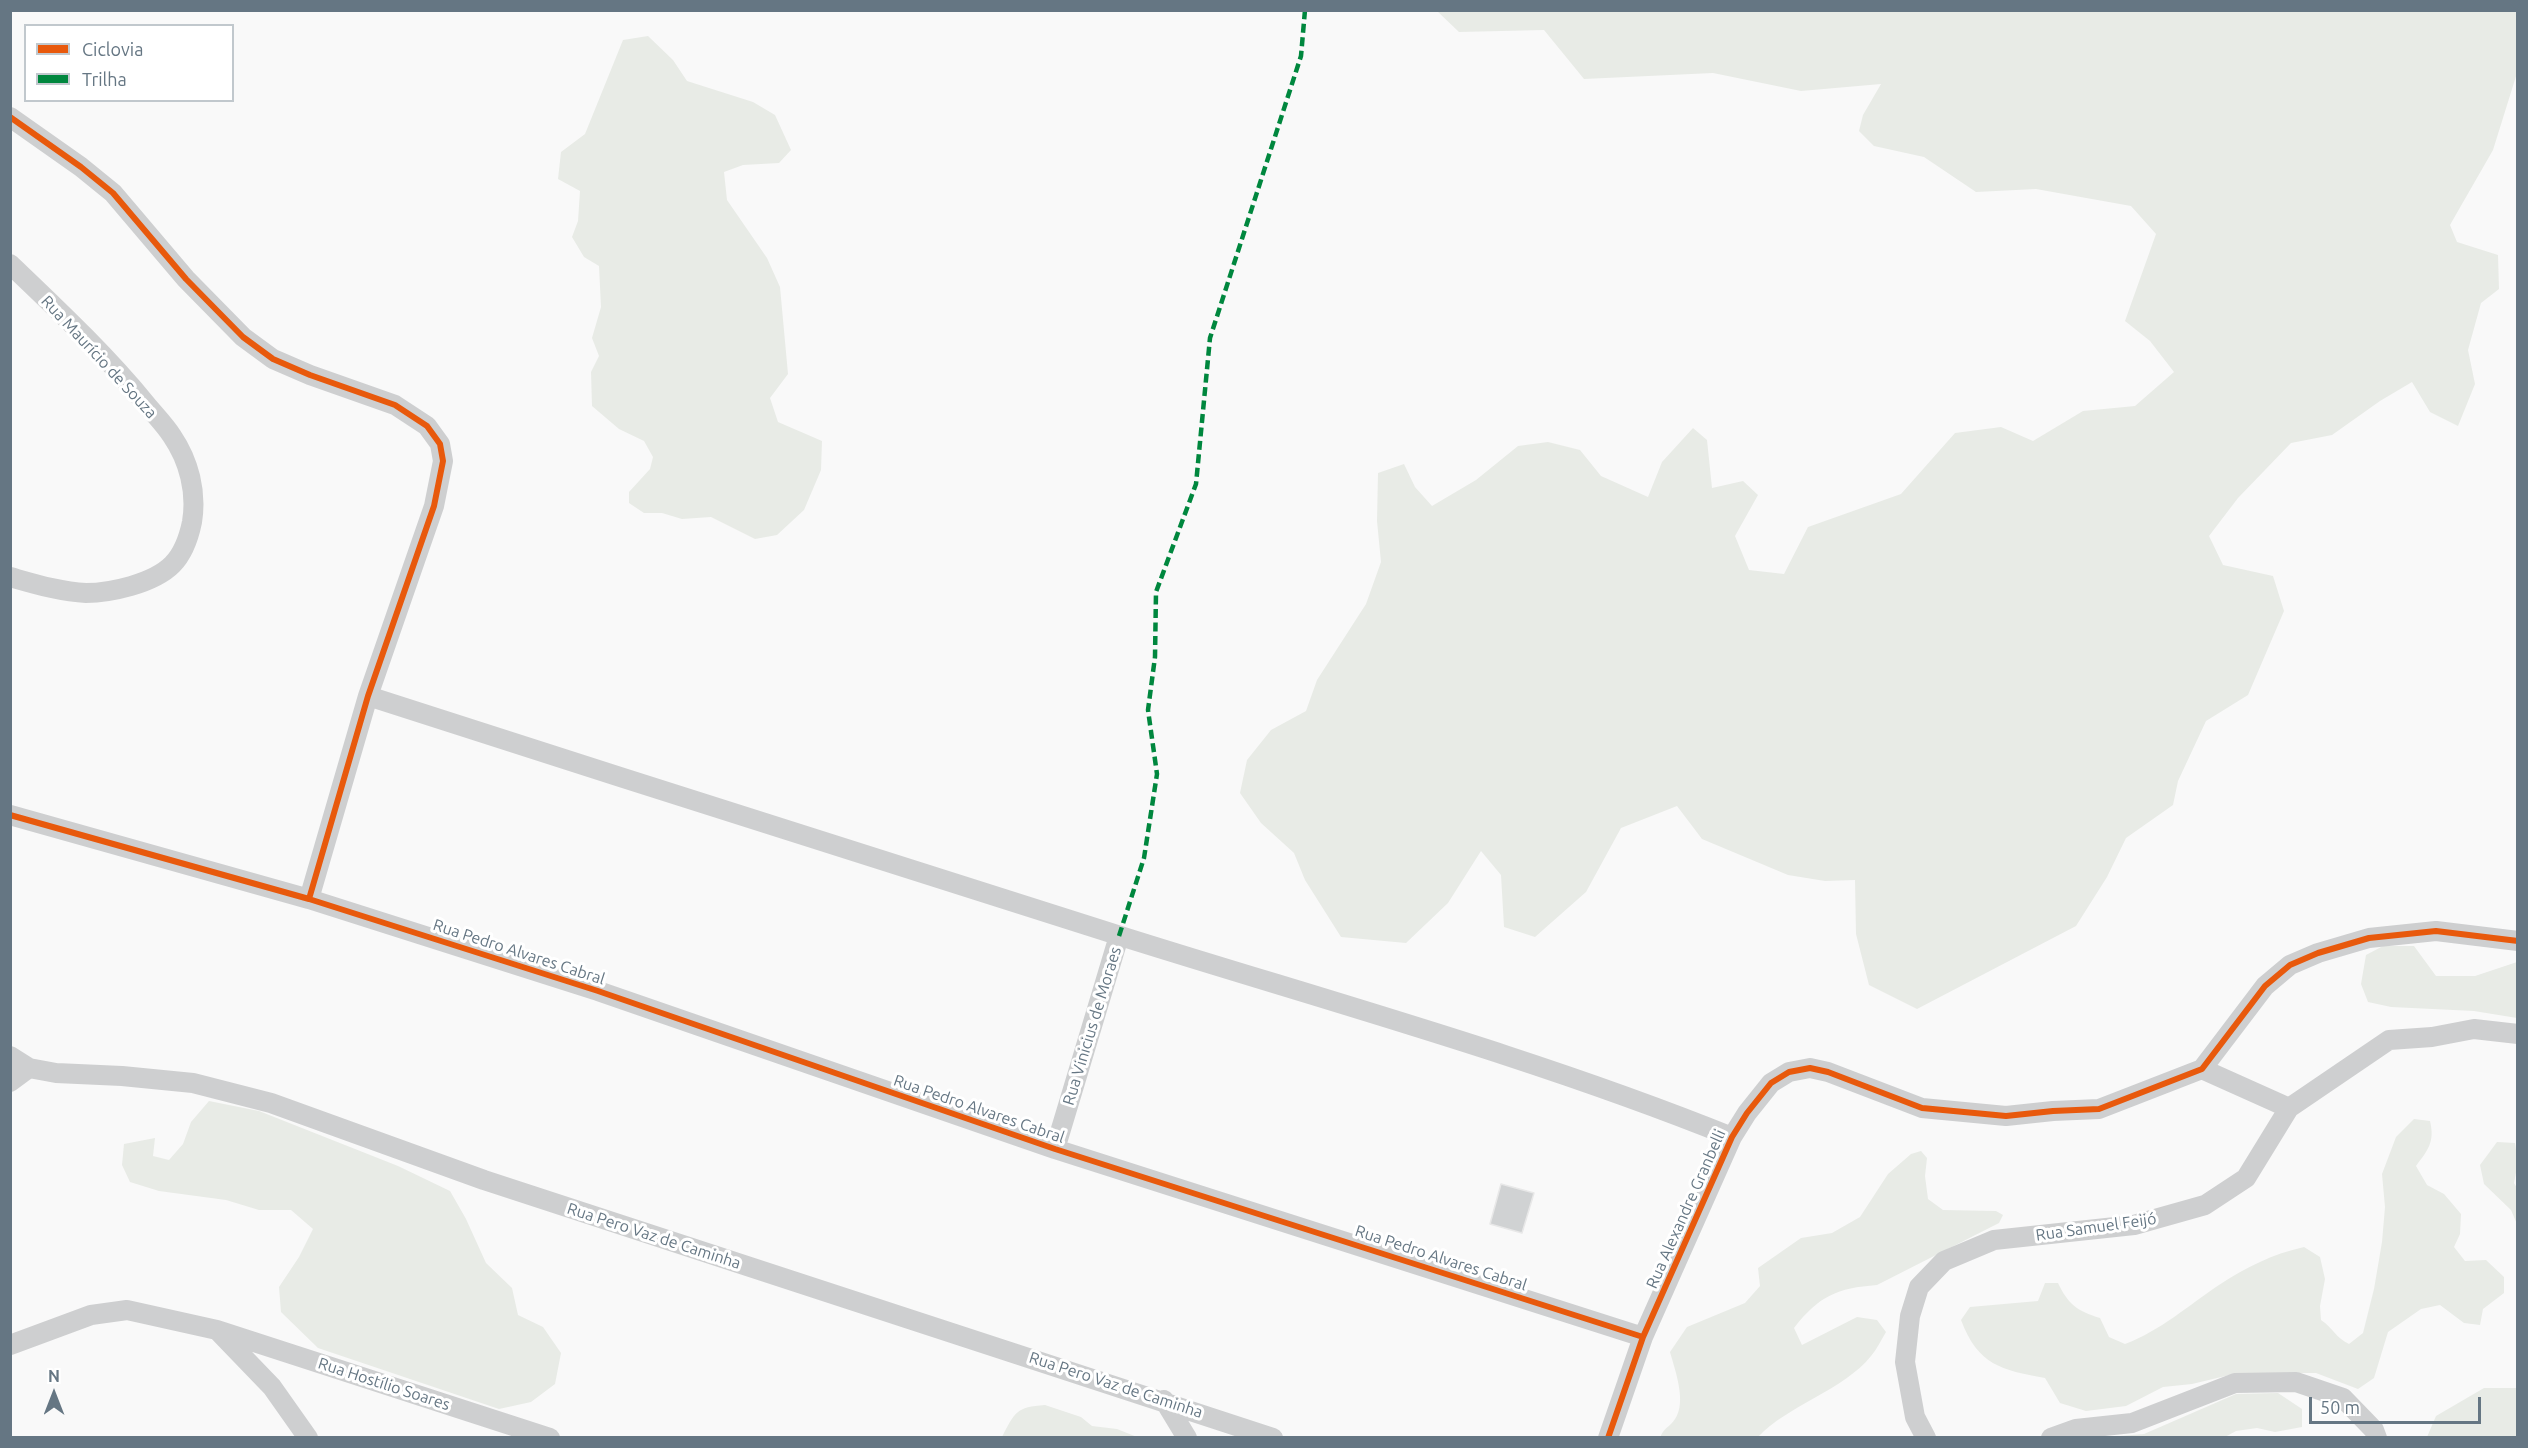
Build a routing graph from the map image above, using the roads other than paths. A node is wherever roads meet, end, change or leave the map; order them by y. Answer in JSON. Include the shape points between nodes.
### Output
{"nodes":[{"id":1,"x":10,"y":117,"type":"edge"},
{"id":2,"x":10,"y":264,"type":"edge"},
{"id":3,"x":10,"y":577,"type":"edge"},
{"id":4,"x":368,"y":696,"type":"junction"},
{"id":5,"x":10,"y":814,"type":"edge"},
{"id":6,"x":309,"y":898,"type":"junction"},
{"id":7,"x":1119,"y":936,"type":"junction"},
{"id":8,"x":2517,"y":941,"type":"edge"},
{"id":9,"x":2517,"y":1034,"type":"edge"},
{"id":10,"x":10,"y":1056,"type":"edge"},
{"id":11,"x":29,"y":1068,"type":"junction"},
{"id":12,"x":2202,"y":1069,"type":"junction"},
{"id":13,"x":10,"y":1082,"type":"edge"},
{"id":14,"x":2289,"y":1108,"type":"junction"},
{"id":15,"x":1732,"y":1137,"type":"junction"},
{"id":16,"x":1054,"y":1149,"type":"junction"},
{"id":17,"x":218,"y":1330,"type":"junction"},
{"id":18,"x":1643,"y":1336,"type":"junction"},
{"id":19,"x":10,"y":1345,"type":"edge"},
{"id":20,"x":1164,"y":1400,"type":"junction"},
{"id":21,"x":308,"y":1437,"type":"edge"},
{"id":22,"x":550,"y":1437,"type":"edge"},
{"id":23,"x":1187,"y":1437,"type":"edge"},
{"id":24,"x":1273,"y":1437,"type":"edge"},
{"id":25,"x":1608,"y":1437,"type":"edge"},
{"id":26,"x":1926,"y":1437,"type":"edge"},
{"id":27,"x":2051,"y":1437,"type":"edge"},
{"id":28,"x":2377,"y":1437,"type":"edge"}],
"edges":[{"from":1,"to":4,"type":"street","via":[[113,193],[186,279],[243,337],[273,358],[310,375],[403,410],[427,426],[440,444],[443,460],[434,506]]},
{"from":2,"to":3,"type":"street","name":"Rua Maurício de Souza","via":[[126,380],[172,436],[190,471],[194,509],[182,553],[155,579],[87,593]]},
{"from":4,"to":6,"type":"street"},
{"from":4,"to":7,"type":"street"},
{"from":5,"to":6,"type":"street","name":"Rua Pedro Alvares Cabral"},
{"from":6,"to":16,"type":"street","name":"Rua Pedro Alvares Cabral","via":[[598,991]]},
{"from":7,"to":15,"type":"street","via":[[1482,1048],[1663,1109]]},
{"from":7,"to":16,"type":"street","name":"Rua Vinicius de Moraes"},
{"from":8,"to":12,"type":"street","via":[[2436,931],[2369,938],[2318,953],[2290,965],[2265,986]]},
{"from":9,"to":14,"type":"street","name":"Rua Samuel Feijó","via":[[2474,1029],[2389,1040]]},
{"from":10,"to":11,"type":"street"},
{"from":11,"to":13,"type":"street"},
{"from":11,"to":20,"type":"street","name":"Rua Pero Vaz de Caminha","via":[[193,1083],[271,1103],[484,1180]]},
{"from":12,"to":14,"type":"street"},
{"from":12,"to":15,"type":"street","name":"Rua Alexandre Granbelli","via":[[2099,1110],[2006,1116],[1922,1108],[1810,1068],[1789,1072],[1771,1083]]},
{"from":14,"to":26,"type":"street","name":"Rua Samuel Feijó","via":[[2246,1178],[2205,1205],[2134,1225],[1994,1240],[1944,1261],[1919,1287],[1910,1316],[1905,1362],[1915,1417]]},
{"from":15,"to":18,"type":"street","name":"Rua Alexandre Granbelli"},
{"from":16,"to":18,"type":"street","name":"Rua Pedro Alvares Cabral"},
{"from":17,"to":19,"type":"street","name":"Rua Hostílio Soares","via":[[128,1310],[91,1315]]},
{"from":17,"to":21,"type":"street","via":[[272,1387]]},
{"from":17,"to":22,"type":"street","name":"Rua Hostílio Soares"},
{"from":18,"to":25,"type":"street","name":"Rua Alexandre Granbelli"},
{"from":20,"to":23,"type":"street"},
{"from":20,"to":24,"type":"street","name":"Rua Pero Vaz de Caminha"},
{"from":27,"to":28,"type":"street","via":[[2076,1429],[2132,1423],[2235,1383],[2286,1382],[2343,1398]]}]}
